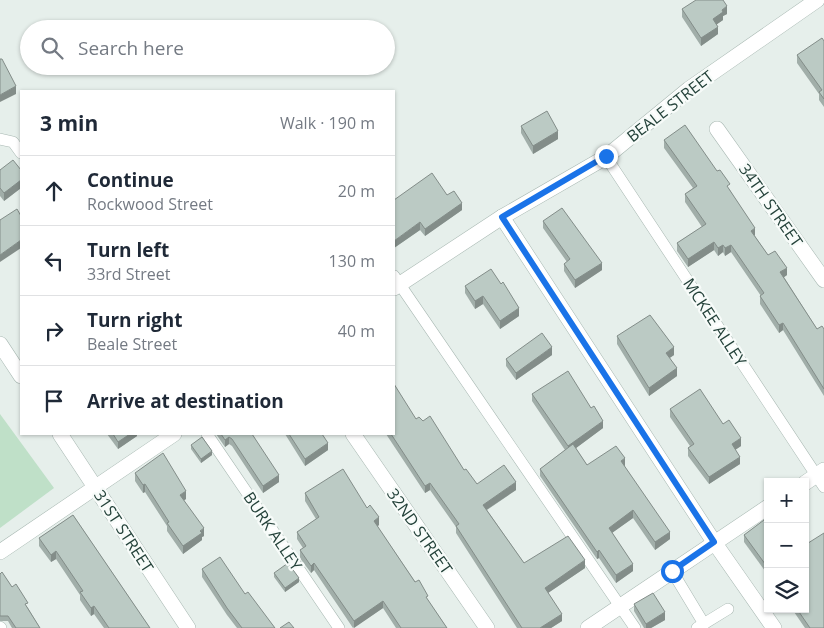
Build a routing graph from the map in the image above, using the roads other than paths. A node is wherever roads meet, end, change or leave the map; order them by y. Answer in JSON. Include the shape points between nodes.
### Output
{"nodes":[{"id":1,"x":817,"y":0,"type":"edge"},
{"id":2,"x":717,"y":129,"type":"dead end"},
{"id":3,"x":0,"y":139,"type":"edge"},
{"id":4,"x":20,"y":151,"type":"edge"},
{"id":5,"x":606,"y":156,"type":"junction"},
{"id":6,"x":502,"y":217,"type":"junction"},
{"id":7,"x":824,"y":280,"type":"edge"},
{"id":8,"x":396,"y":283,"type":"edge"},
{"id":9,"x":0,"y":344,"type":"edge"},
{"id":10,"x":20,"y":374,"type":"edge"},
{"id":11,"x":61,"y":435,"type":"edge"},
{"id":12,"x":173,"y":435,"type":"edge"},
{"id":13,"x":208,"y":435,"type":"edge"},
{"id":14,"x":354,"y":435,"type":"edge"},
{"id":15,"x":817,"y":479,"type":"edge"},
{"id":16,"x":96,"y":488,"type":"junction"},
{"id":17,"x":764,"y":510,"type":"edge"},
{"id":18,"x":714,"y":542,"type":"junction"},
{"id":19,"x":0,"y":552,"type":"edge"},
{"id":20,"x":672,"y":571,"type":"junction"},
{"id":21,"x":620,"y":606,"type":"junction"},
{"id":22,"x":728,"y":609,"type":"dead end"},
{"id":23,"x":700,"y":626,"type":"edge"},
{"id":24,"x":188,"y":628,"type":"edge"},
{"id":25,"x":339,"y":628,"type":"edge"},
{"id":26,"x":487,"y":628,"type":"edge"},
{"id":27,"x":588,"y":628,"type":"edge"},
{"id":28,"x":635,"y":628,"type":"edge"},
{"id":29,"x":774,"y":628,"type":"edge"}],
"edges":[{"from":1,"to":5,"type":"street","name":"BEALE STREET","via":[[689,89]]},
{"from":2,"to":7,"type":"street","name":"34TH STREET"},
{"from":3,"to":4,"type":"lane","via":[[12,142]]},
{"from":5,"to":6,"type":"street","name":"BEALE STREET"},
{"from":5,"to":15,"type":"lane","name":"MCKEE ALLEY"},
{"from":6,"to":8,"type":"street","name":"BEALE STREET"},
{"from":6,"to":18,"type":"street"},
{"from":8,"to":21,"type":"lane"},
{"from":9,"to":10,"type":"street"},
{"from":11,"to":16,"type":"street","name":"31ST STREET"},
{"from":12,"to":16,"type":"street"},
{"from":13,"to":25,"type":"lane","name":"BURK ALLEY"},
{"from":14,"to":26,"type":"street","name":"32ND STREET"},
{"from":16,"to":19,"type":"street"},
{"from":16,"to":24,"type":"street","name":"31ST STREET"},
{"from":17,"to":18,"type":"street"},
{"from":18,"to":20,"type":"street"},
{"from":18,"to":29,"type":"street"},
{"from":20,"to":21,"type":"street"},
{"from":20,"to":23,"type":"lane"},
{"from":21,"to":27,"type":"street"},
{"from":21,"to":28,"type":"lane"},
{"from":22,"to":23,"type":"lane"}]}
